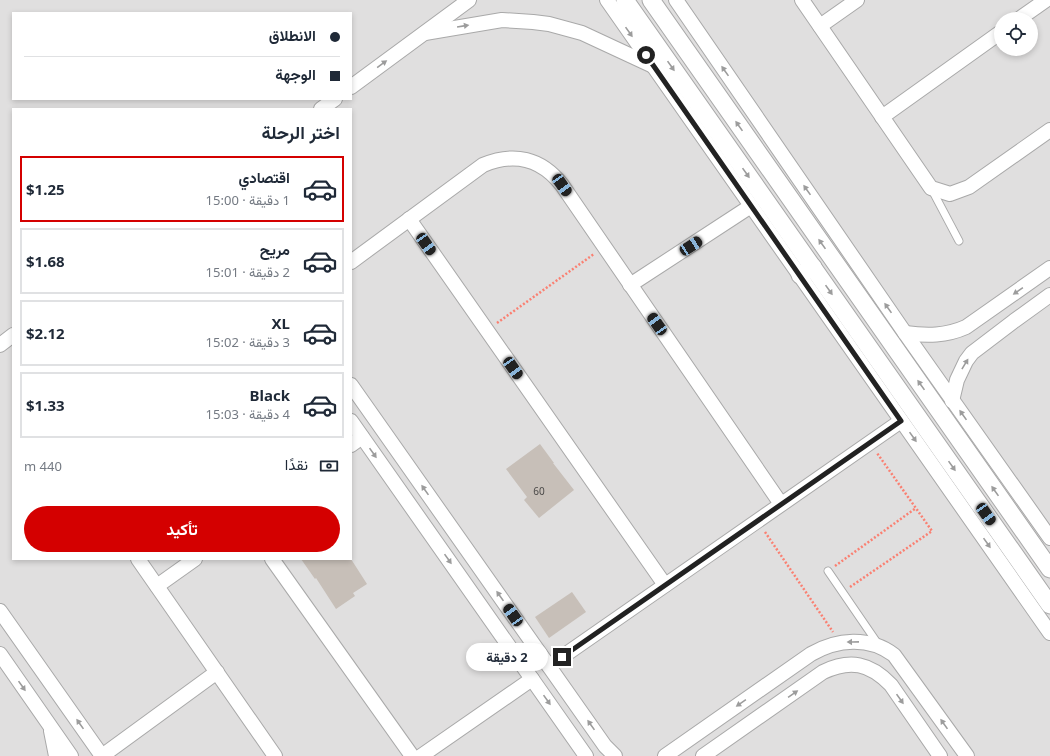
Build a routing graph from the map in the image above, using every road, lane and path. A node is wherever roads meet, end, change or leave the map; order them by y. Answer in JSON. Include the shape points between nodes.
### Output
{"nodes":[{"id":1,"x":469,"y":0,"type":"edge"},
{"id":2,"x":607,"y":0,"type":"edge"},
{"id":3,"x":625,"y":0,"type":"edge"},
{"id":4,"x":651,"y":0,"type":"edge"},
{"id":5,"x":676,"y":0,"type":"edge"},
{"id":6,"x":802,"y":0,"type":"edge"},
{"id":7,"x":857,"y":0,"type":"edge"},
{"id":8,"x":1046,"y":0,"type":"edge"},
{"id":9,"x":1029,"y":12,"type":"edge"},
{"id":10,"x":820,"y":26,"type":"junction"},
{"id":11,"x":425,"y":33,"type":"junction"},
{"id":12,"x":994,"y":37,"type":"edge"},
{"id":13,"x":653,"y":66,"type":"junction"},
{"id":14,"x":352,"y":86,"type":"edge"},
{"id":15,"x":334,"y":100,"type":"edge"},
{"id":16,"x":322,"y":108,"type":"edge"},
{"id":17,"x":882,"y":117,"type":"junction"},
{"id":18,"x":1050,"y":130,"type":"edge"},
{"id":19,"x":931,"y":188,"type":"junction"},
{"id":20,"x":751,"y":206,"type":"junction"},
{"id":21,"x":409,"y":219,"type":"junction"},
{"id":22,"x":959,"y":241,"type":"dead end"},
{"id":23,"x":604,"y":246,"type":"junction"},
{"id":24,"x":352,"y":261,"type":"edge"},
{"id":25,"x":1050,"y":268,"type":"edge"},
{"id":26,"x":806,"y":271,"type":"junction"},
{"id":27,"x":630,"y":285,"type":"junction"},
{"id":28,"x":1050,"y":295,"type":"edge"},
{"id":29,"x":999,"y":304,"type":"junction"},
{"id":30,"x":1014,"y":321,"type":"junction"},
{"id":31,"x":487,"y":330,"type":"junction"},
{"id":32,"x":905,"y":333,"type":"junction"},
{"id":33,"x":12,"y":336,"type":"edge"},
{"id":34,"x":0,"y":345,"type":"edge"},
{"id":35,"x":352,"y":386,"type":"edge"},
{"id":36,"x":952,"y":400,"type":"junction"},
{"id":37,"x":901,"y":421,"type":"junction"},
{"id":38,"x":352,"y":422,"type":"edge"},
{"id":39,"x":362,"y":437,"type":"junction"},
{"id":40,"x":870,"y":442,"type":"junction"},
{"id":41,"x":352,"y":444,"type":"edge"},
{"id":42,"x":781,"y":504,"type":"junction"},
{"id":43,"x":916,"y":508,"type":"junction"},
{"id":44,"x":757,"y":521,"type":"junction"},
{"id":45,"x":1050,"y":538,"type":"edge"},
{"id":46,"x":139,"y":560,"type":"edge"},
{"id":47,"x":194,"y":560,"type":"edge"},
{"id":48,"x":273,"y":560,"type":"edge"},
{"id":49,"x":1050,"y":569,"type":"edge"},
{"id":50,"x":828,"y":571,"type":"joint"},
{"id":51,"x":665,"y":585,"type":"junction"},
{"id":52,"x":157,"y":586,"type":"junction"},
{"id":53,"x":842,"y":592,"type":"junction"},
{"id":54,"x":1050,"y":605,"type":"edge"},
{"id":55,"x":0,"y":611,"type":"edge"},
{"id":56,"x":1050,"y":633,"type":"edge"},
{"id":57,"x":840,"y":642,"type":"junction"},
{"id":58,"x":879,"y":646,"type":"junction"},
{"id":59,"x":0,"y":654,"type":"edge"},
{"id":60,"x":549,"y":666,"type":"junction"},
{"id":61,"x":217,"y":672,"type":"junction"},
{"id":62,"x":532,"y":679,"type":"junction"},
{"id":63,"x":49,"y":725,"type":"junction"},
{"id":64,"x":611,"y":755,"type":"edge"},
{"id":65,"x":56,"y":756,"type":"edge"},
{"id":66,"x":71,"y":756,"type":"edge"},
{"id":67,"x":102,"y":756,"type":"edge"},
{"id":68,"x":275,"y":756,"type":"edge"},
{"id":69,"x":412,"y":756,"type":"edge"},
{"id":70,"x":421,"y":756,"type":"edge"},
{"id":71,"x":586,"y":756,"type":"edge"},
{"id":72,"x":665,"y":756,"type":"edge"},
{"id":73,"x":703,"y":756,"type":"edge"},
{"id":74,"x":940,"y":756,"type":"edge"},
{"id":75,"x":967,"y":756,"type":"edge"}],
"edges":[{"from":1,"to":11,"type":"street"},
{"from":2,"to":13,"type":"street","one_way":true},
{"from":3,"to":26,"type":"street","one_way":true},
{"from":49,"to":4,"type":"street","one_way":true},
{"from":32,"to":5,"type":"street","one_way":true},
{"from":6,"to":10,"type":"street"},
{"from":7,"to":10,"type":"street"},
{"from":8,"to":9,"type":"street"},
{"from":10,"to":17,"type":"street"},
{"from":11,"to":13,"type":"street","one_way":true,"via":[[502,20],[533,22],[582,33]]},
{"from":14,"to":11,"type":"street","one_way":true},
{"from":12,"to":17,"type":"street"},
{"from":13,"to":20,"type":"street"},
{"from":15,"to":16,"type":"street"},
{"from":17,"to":19,"type":"street"},
{"from":18,"to":19,"type":"street","via":[[968,187],[950,194]]},
{"from":19,"to":22,"type":"lane"},
{"from":20,"to":26,"type":"street"},
{"from":20,"to":27,"type":"street"},
{"from":21,"to":23,"type":"street","via":[[483,165],[500,159],[519,158],[538,164],[555,177]]},
{"from":21,"to":24,"type":"street"},
{"from":21,"to":31,"type":"street"},
{"from":23,"to":27,"type":"street"},
{"from":23,"to":31,"type":"path"},
{"from":25,"to":29,"type":"street","one_way":true},
{"from":26,"to":37,"type":"street"},
{"from":26,"to":54,"type":"street","one_way":true},
{"from":27,"to":42,"type":"street"},
{"from":28,"to":30,"type":"street"},
{"from":29,"to":30,"type":"street"},
{"from":29,"to":32,"type":"street","via":[[955,332],[931,335]]},
{"from":36,"to":30,"type":"street","one_way":true,"via":[[957,380],[972,353]]},
{"from":31,"to":51,"type":"street"},
{"from":32,"to":36,"type":"street"},
{"from":33,"to":34,"type":"street"},
{"from":60,"to":35,"type":"street","one_way":true},
{"from":45,"to":36,"type":"street","one_way":true},
{"from":37,"to":40,"type":"street"},
{"from":37,"to":56,"type":"street","one_way":true},
{"from":38,"to":39,"type":"street"},
{"from":39,"to":41,"type":"street"},
{"from":39,"to":62,"type":"street","one_way":true},
{"from":40,"to":42,"type":"street"},
{"from":40,"to":43,"type":"path"},
{"from":42,"to":44,"type":"street"},
{"from":43,"to":50,"type":"path"},
{"from":43,"to":53,"type":"path","via":[[932,531]]},
{"from":44,"to":51,"type":"street"},
{"from":44,"to":57,"type":"path"},
{"from":46,"to":52,"type":"street"},
{"from":47,"to":52,"type":"street"},
{"from":48,"to":69,"type":"street"},
{"from":50,"to":53,"type":"lane"},
{"from":51,"to":60,"type":"street"},
{"from":52,"to":61,"type":"street"},
{"from":53,"to":58,"type":"lane"},
{"from":67,"to":55,"type":"street","one_way":true},
{"from":58,"to":57,"type":"street","one_way":true,"via":[[861,642]]},
{"from":57,"to":72,"type":"street","one_way":true,"via":[[811,654]]},
{"from":75,"to":58,"type":"street","one_way":true,"via":[[900,661],[891,652]]},
{"from":59,"to":63,"type":"street","one_way":true},
{"from":64,"to":60,"type":"street","one_way":true},
{"from":61,"to":67,"type":"street"},
{"from":61,"to":68,"type":"street"},
{"from":62,"to":70,"type":"street"},
{"from":62,"to":71,"type":"street","one_way":true},
{"from":63,"to":65,"type":"street"},
{"from":63,"to":66,"type":"street"},
{"from":73,"to":74,"type":"street","one_way":true,"via":[[823,672],[849,665],[869,667],[884,678]]}]}
